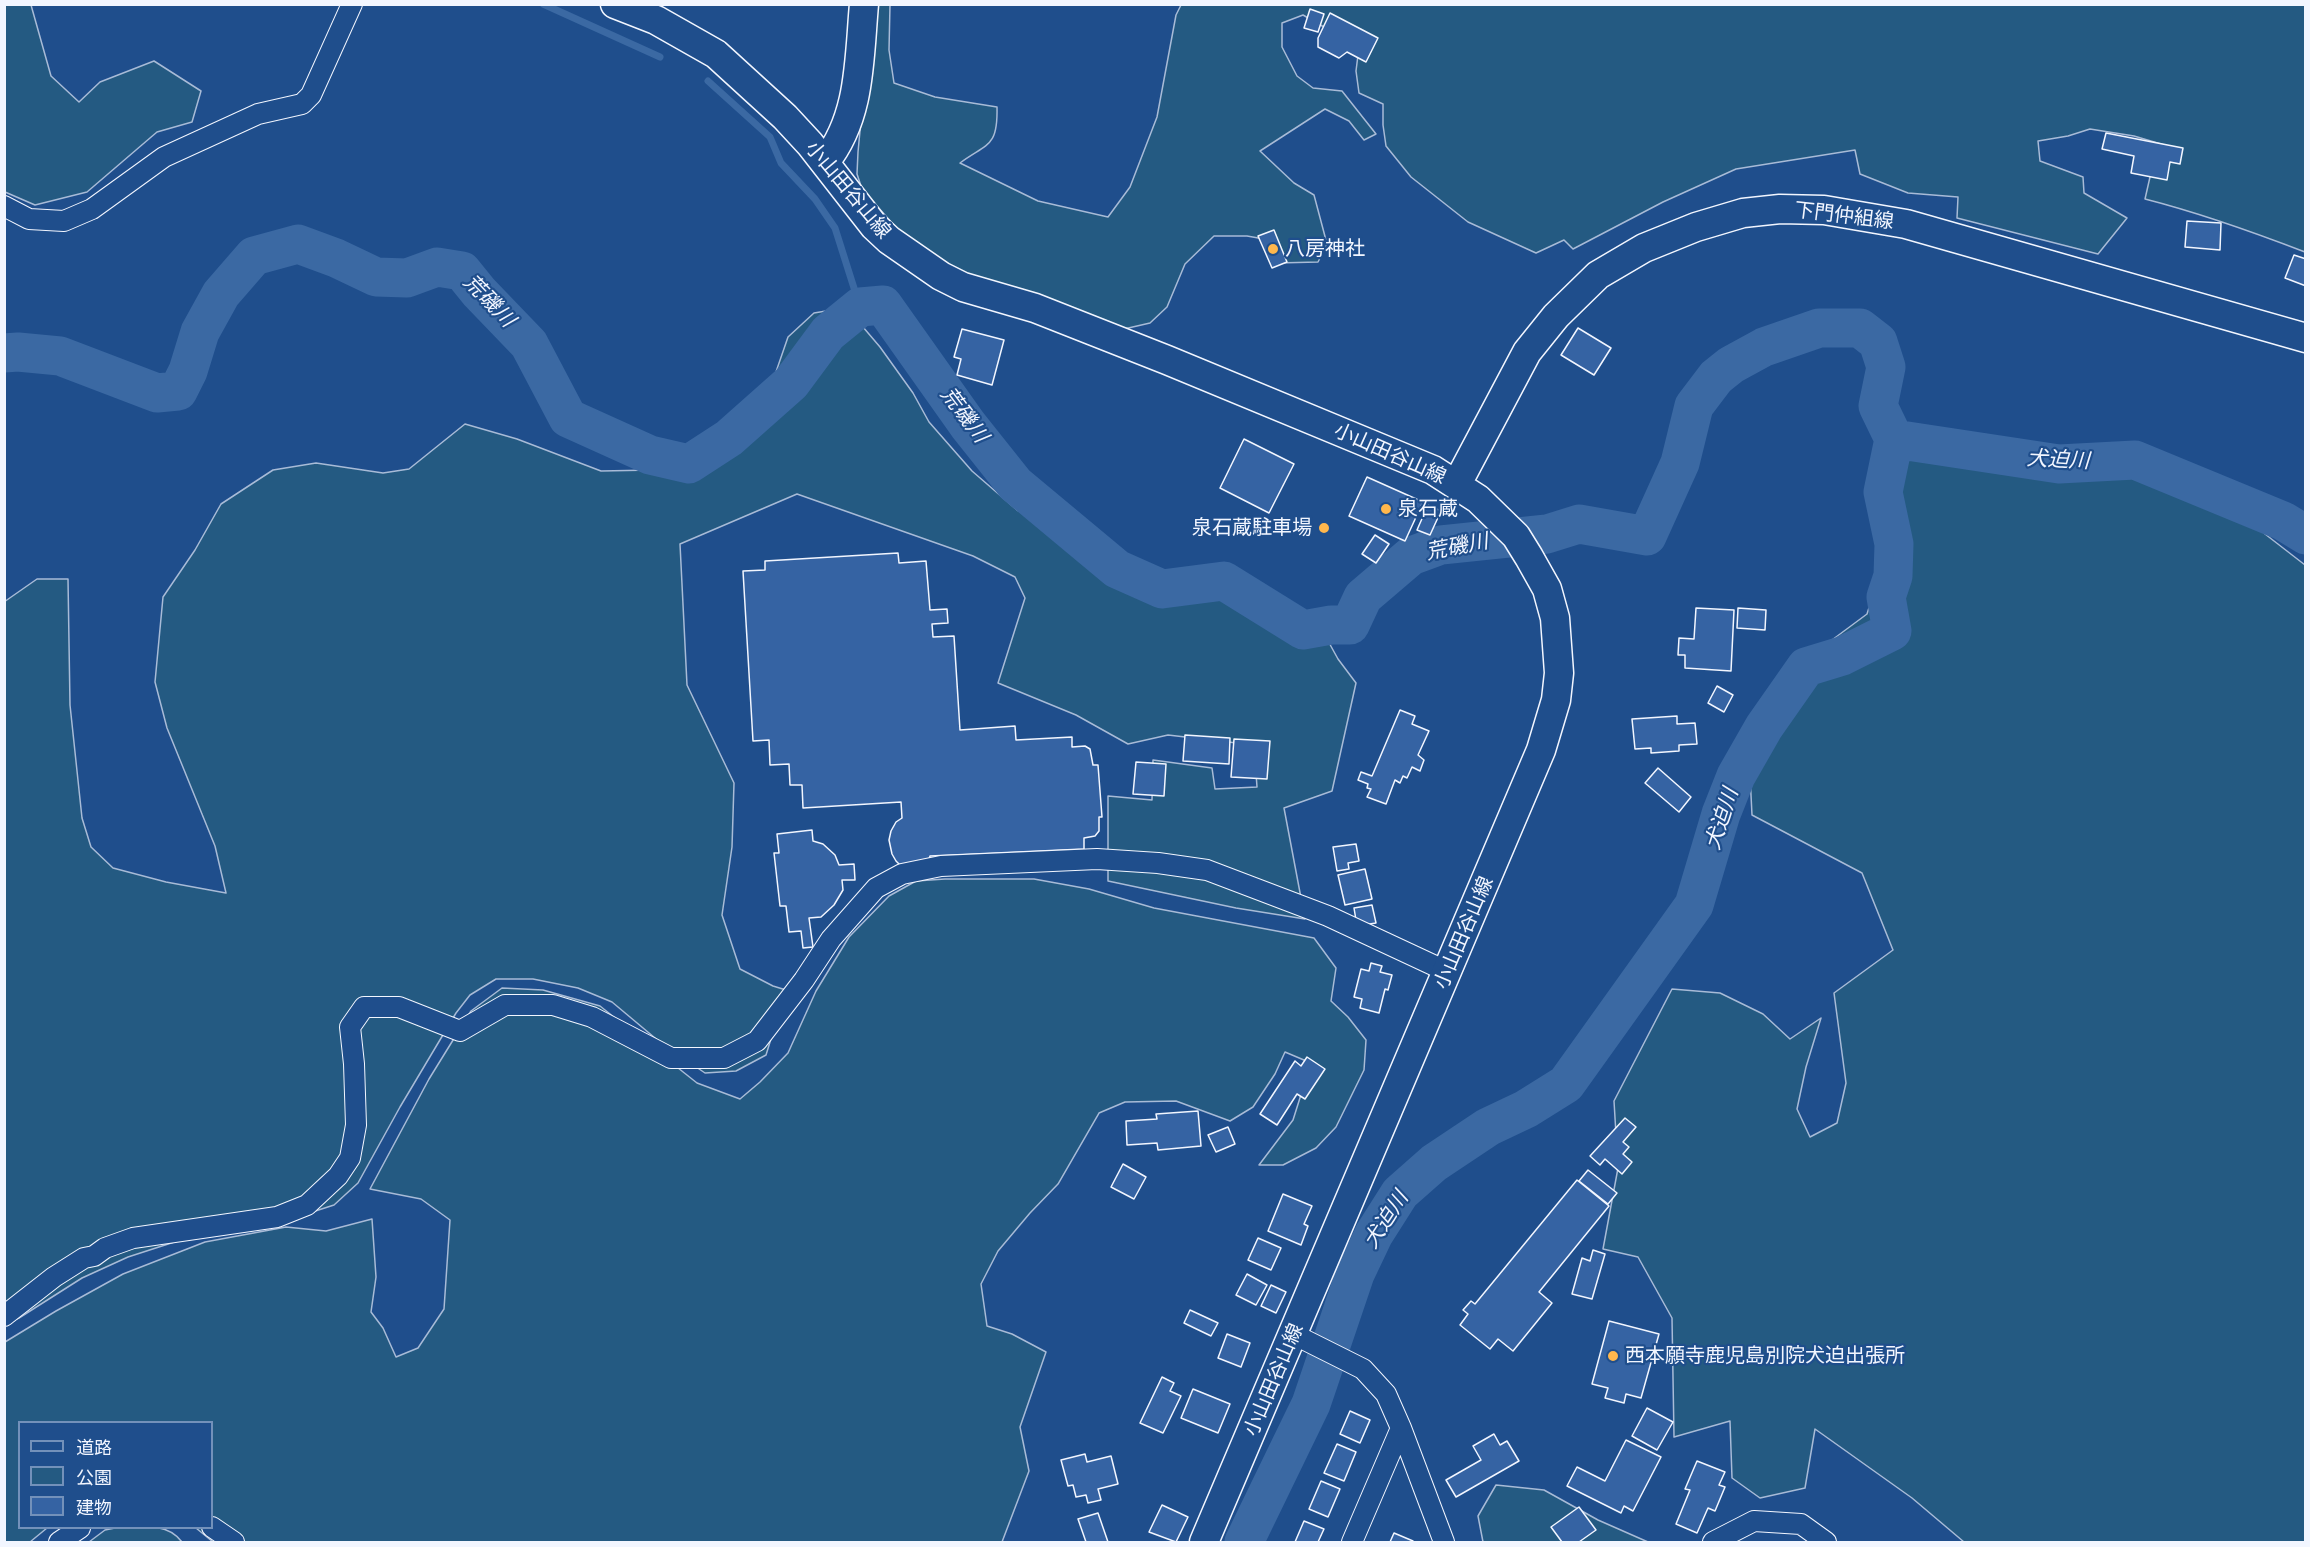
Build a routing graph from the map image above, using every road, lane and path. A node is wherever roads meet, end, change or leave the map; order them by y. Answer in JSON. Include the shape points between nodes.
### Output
{"nodes":[{"id":1,"x":352,"y":4,"type":"edge"},
{"id":2,"x":615,"y":4,"type":"edge"},
{"id":3,"x":864,"y":4,"type":"edge"},
{"id":4,"x":825,"y":162,"type":"junction"},
{"id":5,"x":4,"y":206,"type":"edge"},
{"id":6,"x":2306,"y":338,"type":"edge"},
{"id":7,"x":1457,"y":484,"type":"junction"},
{"id":8,"x":1448,"y":972,"type":"junction"},
{"id":9,"x":4,"y":1316,"type":"edge"},
{"id":10,"x":1293,"y":1334,"type":"junction"},
{"id":11,"x":1401,"y":1428,"type":"junction"},
{"id":12,"x":213,"y":1528,"type":"edge"},
{"id":13,"x":77,"y":1529,"type":"edge"},
{"id":14,"x":59,"y":1542,"type":"edge"},
{"id":15,"x":234,"y":1542,"type":"edge"},
{"id":16,"x":1204,"y":1542,"type":"edge"},
{"id":17,"x":1352,"y":1542,"type":"edge"},
{"id":18,"x":1444,"y":1542,"type":"edge"},
{"id":19,"x":1713,"y":1542,"type":"edge"},
{"id":20,"x":1826,"y":1542,"type":"edge"}],
"edges":[{"from":1,"to":5,"type":"street","via":[[311,95],[302,104],[258,114],[194,142],[164,157],[92,208],[64,220],[29,219]]},
{"from":2,"to":4,"type":"main road","name":"小山田谷山線","via":[[656,20],[716,54],[785,117]]},
{"from":3,"to":4,"type":"main road","via":[[856,98],[844,134]]},
{"from":4,"to":7,"type":"main road","name":"小山田谷山線","via":[[881,233],[948,280],[1035,308],[1167,360],[1433,470]]},
{"from":6,"to":7,"type":"main road","name":"下門仲組線","via":[[1906,224],[1824,210],[1743,213],[1644,248],[1598,275],[1556,316],[1527,352]]},
{"from":7,"to":8,"type":"main road","name":"小山田谷山線","via":[[1516,536],[1547,589],[1555,618],[1559,673],[1556,700],[1541,750]]},
{"from":8,"to":9,"type":"street","via":[[1328,916],[1207,870],[1097,860],[941,866],[902,874],[876,888],[831,939],[757,1041],[724,1058],[671,1058],[592,1017],[553,1005],[505,1005],[460,1031],[399,1006],[364,1006],[350,1027],[356,1125],[350,1158],[338,1176],[307,1205],[277,1217],[133,1238],[105,1248],[54,1277]]},
{"from":8,"to":10,"type":"main road","name":"小山田谷山線"},
{"from":10,"to":11,"type":"street","via":[[1363,1369],[1386,1394]]},
{"from":10,"to":16,"type":"main road","name":"小山田谷山線"},
{"from":11,"to":17,"type":"street"},
{"from":11,"to":18,"type":"street"},
{"from":12,"to":15,"type":"street"},
{"from":13,"to":14,"type":"street"},
{"from":19,"to":20,"type":"street","via":[[1754,1521],[1800,1524]]}]}
